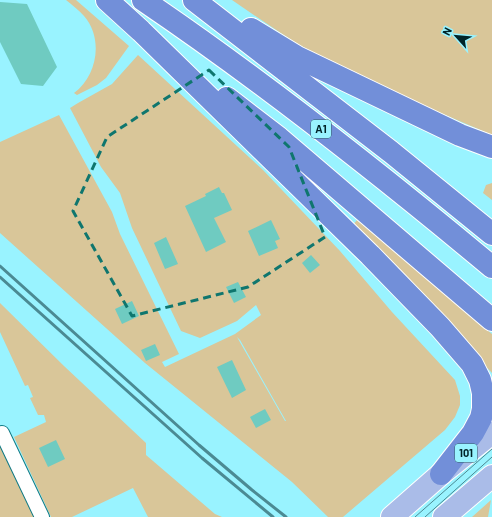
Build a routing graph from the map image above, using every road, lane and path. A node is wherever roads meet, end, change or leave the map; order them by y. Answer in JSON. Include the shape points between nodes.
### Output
{"nodes":[{"id":1,"x":107,"y":0,"type":"edge"},
{"id":2,"x":144,"y":0,"type":"edge"},
{"id":3,"x":194,"y":0,"type":"edge"},
{"id":4,"x":200,"y":0,"type":"edge"},
{"id":5,"x":141,"y":31,"type":"junction"},
{"id":6,"x":460,"y":135,"type":"junction"},
{"id":7,"x":492,"y":147,"type":"edge"},
{"id":8,"x":492,"y":156,"type":"edge"},
{"id":9,"x":492,"y":234,"type":"edge"},
{"id":10,"x":492,"y":267,"type":"edge"},
{"id":11,"x":492,"y":320,"type":"edge"},
{"id":12,"x":492,"y":432,"type":"edge"},
{"id":13,"x":0,"y":434,"type":"edge"},
{"id":14,"x":441,"y":474,"type":"junction"},
{"id":15,"x":492,"y":476,"type":"edge"},
{"id":16,"x":42,"y":517,"type":"edge"},
{"id":17,"x":392,"y":517,"type":"edge"},
{"id":18,"x":444,"y":517,"type":"edge"}],
"edges":[{"from":1,"to":5,"type":"highway"},
{"from":2,"to":10,"type":"highway","number":"A1","via":[[314,124]]},
{"from":3,"to":9,"type":"highway","number":"A1","via":[[391,152]]},
{"from":4,"to":6,"type":"highway","via":[[297,56]]},
{"from":5,"to":11,"type":"highway","via":[[279,138]]},
{"from":5,"to":14,"type":"highway","via":[[440,326],[472,364],[483,393],[481,418],[473,433]]},
{"from":6,"to":7,"type":"highway"},
{"from":6,"to":8,"type":"highway"},
{"from":12,"to":14,"type":"main road","number":"101"},
{"from":13,"to":16,"type":"street","via":[[2,433]]},
{"from":14,"to":17,"type":"main road","number":"101"},
{"from":15,"to":18,"type":"main road"}]}
